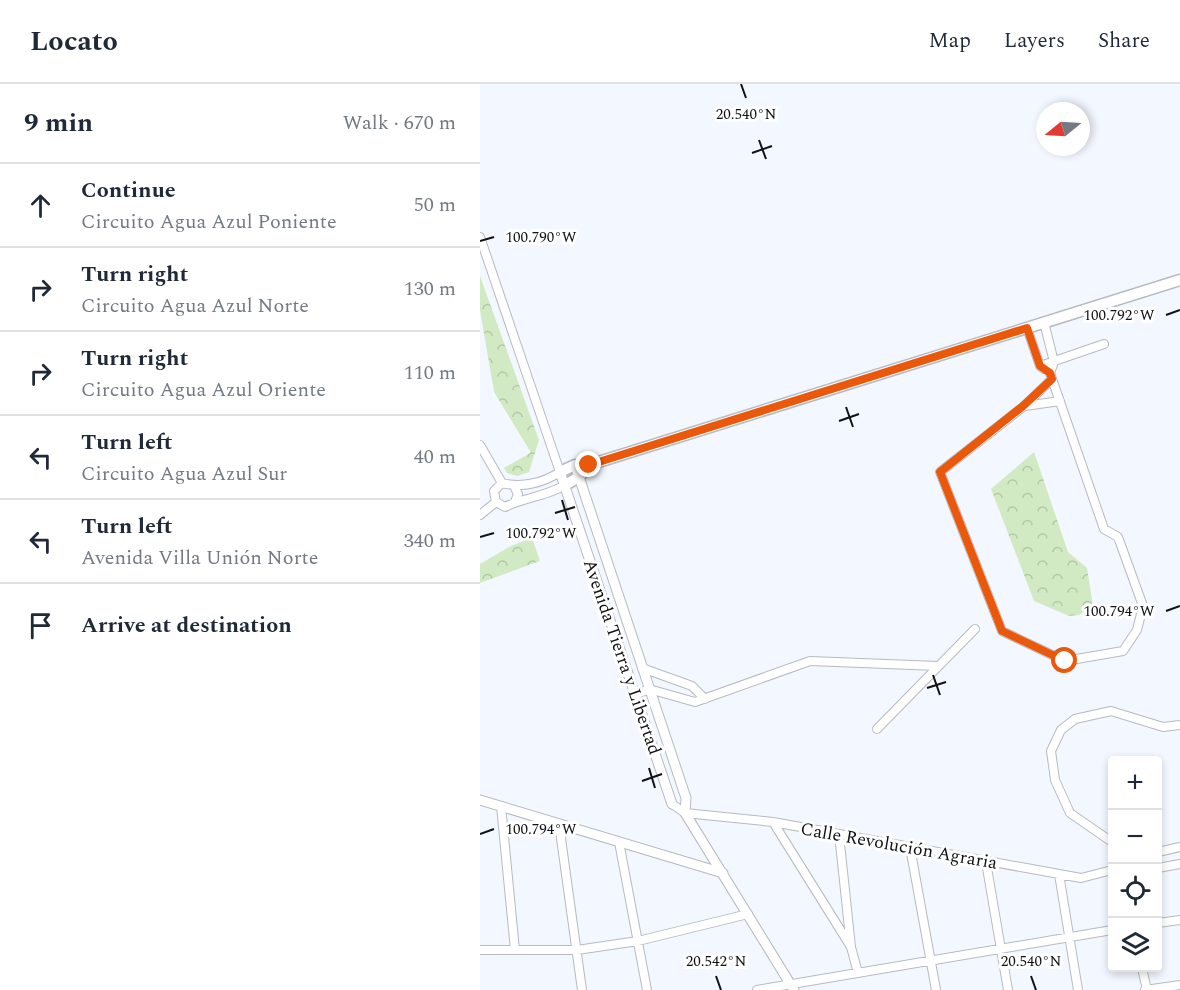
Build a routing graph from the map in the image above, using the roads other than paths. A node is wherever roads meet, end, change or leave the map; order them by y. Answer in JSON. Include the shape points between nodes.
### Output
{"nodes":[{"id":1,"x":480,"y":237,"type":"edge"},
{"id":2,"x":1180,"y":280,"type":"edge"},
{"id":3,"x":1044,"y":322,"type":"junction"},
{"id":4,"x":1027,"y":328,"type":"junction"},
{"id":5,"x":1104,"y":344,"type":"dead end"},
{"id":6,"x":1054,"y":362,"type":"junction"},
{"id":7,"x":1040,"y":366,"type":"junction"},
{"id":8,"x":1051,"y":376,"type":"junction"},
{"id":9,"x":1060,"y":401,"type":"junction"},
{"id":10,"x":1023,"y":406,"type":"junction"},
{"id":11,"x":480,"y":445,"type":"edge"},
{"id":12,"x":574,"y":465,"type":"junction"},
{"id":13,"x":589,"y":465,"type":"junction"},
{"id":14,"x":560,"y":472,"type":"junction"},
{"id":15,"x":579,"y":477,"type":"junction"},
{"id":16,"x":502,"y":483,"type":"junction"},
{"id":17,"x":565,"y":485,"type":"junction"},
{"id":18,"x":514,"y":486,"type":"junction"},
{"id":19,"x":496,"y":502,"type":"junction"},
{"id":20,"x":515,"y":502,"type":"junction"},
{"id":21,"x":480,"y":515,"type":"edge"},
{"id":22,"x":609,"y":571,"type":"junction"},
{"id":23,"x":595,"y":576,"type":"junction"},
{"id":24,"x":975,"y":629,"type":"dead end"},
{"id":25,"x":634,"y":644,"type":"junction"},
{"id":26,"x":620,"y":650,"type":"junction"},
{"id":27,"x":938,"y":666,"type":"junction"},
{"id":28,"x":642,"y":668,"type":"junction"},
{"id":29,"x":650,"y":689,"type":"junction"},
{"id":30,"x":635,"y":695,"type":"junction"},
{"id":31,"x":705,"y":699,"type":"junction"},
{"id":32,"x":1180,"y":725,"type":"edge"},
{"id":33,"x":877,"y":729,"type":"dead end"},
{"id":34,"x":480,"y":800,"type":"edge"},
{"id":35,"x":672,"y":804,"type":"joint"},
{"id":36,"x":501,"y":806,"type":"junction"},
{"id":37,"x":685,"y":813,"type":"junction"},
{"id":38,"x":773,"y":822,"type":"junction"},
{"id":39,"x":559,"y":824,"type":"junction"},
{"id":40,"x":839,"y":834,"type":"junction"},
{"id":41,"x":1108,"y":839,"type":"edge"},
{"id":42,"x":619,"y":842,"type":"junction"},
{"id":43,"x":910,"y":847,"type":"junction"},
{"id":44,"x":1180,"y":847,"type":"edge"},
{"id":45,"x":1162,"y":851,"type":"edge"},
{"id":46,"x":986,"y":862,"type":"junction"},
{"id":47,"x":1180,"y":864,"type":"edge"},
{"id":48,"x":1162,"y":867,"type":"edge"},
{"id":49,"x":1108,"y":871,"type":"edge"},
{"id":50,"x":723,"y":873,"type":"junction"},
{"id":51,"x":1059,"y":874,"type":"junction"},
{"id":52,"x":748,"y":914,"type":"junction"},
{"id":53,"x":1180,"y":920,"type":"edge"},
{"id":54,"x":1162,"y":922,"type":"edge"},
{"id":55,"x":1108,"y":931,"type":"edge"},
{"id":56,"x":1070,"y":938,"type":"junction"},
{"id":57,"x":638,"y":941,"type":"junction"},
{"id":58,"x":850,"y":947,"type":"junction"},
{"id":59,"x":480,"y":950,"type":"edge"},
{"id":60,"x":516,"y":950,"type":"junction"},
{"id":61,"x":576,"y":950,"type":"junction"},
{"id":62,"x":1002,"y":950,"type":"junction"},
{"id":63,"x":932,"y":961,"type":"junction"},
{"id":64,"x":1143,"y":972,"type":"edge"},
{"id":65,"x":858,"y":973,"type":"junction"},
{"id":66,"x":1180,"y":984,"type":"edge"},
{"id":67,"x":792,"y":987,"type":"edge"},
{"id":68,"x":582,"y":990,"type":"edge"},
{"id":69,"x":647,"y":990,"type":"edge"},
{"id":70,"x":757,"y":990,"type":"edge"},
{"id":71,"x":936,"y":990,"type":"edge"},
{"id":72,"x":1008,"y":990,"type":"edge"},
{"id":73,"x":1078,"y":990,"type":"edge"},
{"id":74,"x":1146,"y":990,"type":"edge"}],
"edges":[{"from":1,"to":14,"type":"street","name":"Avenida Tierra y Libertad"},
{"from":2,"to":3,"type":"main road"},
{"from":3,"to":4,"type":"main road"},
{"from":3,"to":6,"type":"street"},
{"from":4,"to":7,"type":"street"},
{"from":4,"to":13,"type":"main road"},
{"from":5,"to":6,"type":"street"},
{"from":6,"to":7,"type":"street"},
{"from":6,"to":8,"type":"street"},
{"from":7,"to":8,"type":"street"},
{"from":8,"to":9,"type":"street"},
{"from":8,"to":10,"type":"street"},
{"from":9,"to":10,"type":"street"},
{"from":9,"to":10,"type":"street","via":[[1104,529],[1118,537],[1143,606],[1137,630],[1123,651],[1065,661],[1002,631],[940,472]]},
{"from":11,"to":16,"type":"street"},
{"from":12,"to":13,"type":"main road"},
{"from":12,"to":14,"type":"main road"},
{"from":12,"to":15,"type":"street"},
{"from":13,"to":15,"type":"main road"},
{"from":14,"to":17,"type":"street","name":"Avenida Tierra y Libertad"},
{"from":14,"to":18,"type":"street","via":[[535,483]]},
{"from":15,"to":17,"type":"main road"},
{"from":15,"to":22,"type":"street"},
{"from":16,"to":18,"type":"street"},
{"from":16,"to":19,"type":"street","via":[[494,491]]},
{"from":17,"to":20,"type":"street"},
{"from":17,"to":23,"type":"street","name":"Avenida Tierra y Libertad"},
{"from":18,"to":20,"type":"street","via":[[518,494]]},
{"from":19,"to":20,"type":"street","via":[[505,507]]},
{"from":19,"to":21,"type":"street"},
{"from":22,"to":23,"type":"street"},
{"from":22,"to":25,"type":"street"},
{"from":23,"to":26,"type":"street","name":"Avenida Tierra y Libertad"},
{"from":24,"to":27,"type":"street"},
{"from":25,"to":26,"type":"street"},
{"from":25,"to":28,"type":"street"},
{"from":26,"to":30,"type":"street","name":"Avenida Tierra y Libertad"},
{"from":27,"to":31,"type":"street","via":[[810,661]]},
{"from":27,"to":33,"type":"street"},
{"from":28,"to":29,"type":"street"},
{"from":28,"to":31,"type":"street","via":[[692,686]]},
{"from":29,"to":30,"type":"street"},
{"from":29,"to":31,"type":"street","via":[[694,702]]},
{"from":29,"to":37,"type":"street","via":[[686,798]]},
{"from":30,"to":35,"type":"street","name":"Avenida Tierra y Libertad"},
{"from":32,"to":41,"type":"street","via":[[1163,727],[1111,711],[1075,719],[1061,730],[1051,751],[1055,780],[1070,813]]},
{"from":34,"to":36,"type":"street"},
{"from":35,"to":37,"type":"street"},
{"from":36,"to":39,"type":"street"},
{"from":36,"to":60,"type":"street"},
{"from":37,"to":38,"type":"street","name":"Calle Revolución Agraria"},
{"from":37,"to":50,"type":"street"},
{"from":38,"to":40,"type":"street","name":"Calle Revolución Agraria"},
{"from":38,"to":58,"type":"street"},
{"from":39,"to":42,"type":"street"},
{"from":39,"to":61,"type":"street"},
{"from":40,"to":43,"type":"street","name":"Calle Revolución Agraria"},
{"from":40,"to":58,"type":"street"},
{"from":42,"to":50,"type":"street"},
{"from":42,"to":57,"type":"street"},
{"from":43,"to":46,"type":"street","name":"Calle Revolución Agraria"},
{"from":43,"to":63,"type":"street"},
{"from":44,"to":45,"type":"street"},
{"from":46,"to":51,"type":"street","name":"Calle Revolución Agraria"},
{"from":46,"to":62,"type":"street"},
{"from":47,"to":48,"type":"street"},
{"from":49,"to":51,"type":"street","name":"Calle Revolución Agraria","via":[[1081,878]]},
{"from":50,"to":52,"type":"street"},
{"from":51,"to":56,"type":"street"},
{"from":52,"to":57,"type":"street"},
{"from":52,"to":67,"type":"street"},
{"from":53,"to":54,"type":"street"},
{"from":55,"to":56,"type":"street"},
{"from":56,"to":62,"type":"street"},
{"from":56,"to":73,"type":"street"},
{"from":57,"to":61,"type":"street"},
{"from":57,"to":69,"type":"street"},
{"from":58,"to":65,"type":"street"},
{"from":59,"to":60,"type":"street"},
{"from":60,"to":61,"type":"street"},
{"from":61,"to":68,"type":"street"},
{"from":62,"to":63,"type":"street"},
{"from":62,"to":72,"type":"street"},
{"from":63,"to":65,"type":"street"},
{"from":63,"to":71,"type":"street"},
{"from":64,"to":74,"type":"street"},
{"from":65,"to":67,"type":"street"},
{"from":66,"to":74,"type":"street"},
{"from":67,"to":70,"type":"street"}]}
